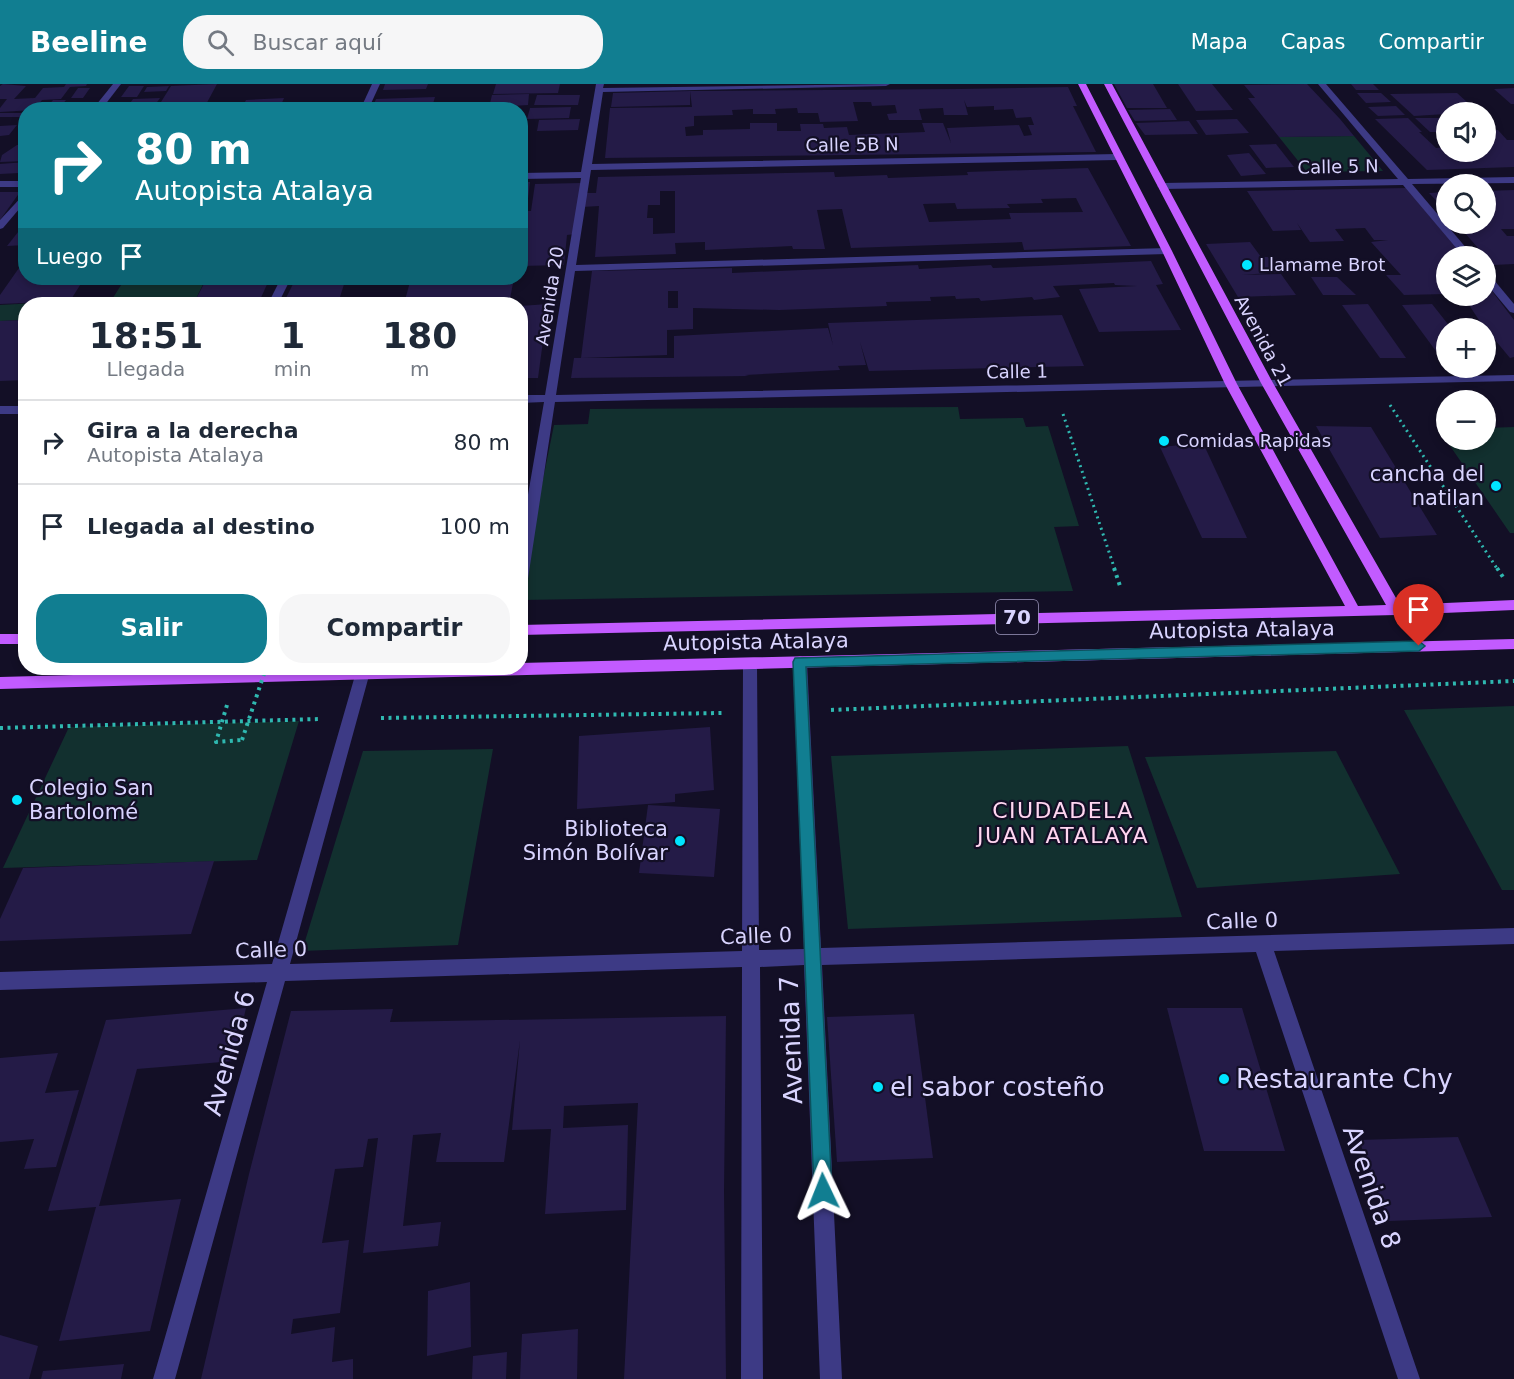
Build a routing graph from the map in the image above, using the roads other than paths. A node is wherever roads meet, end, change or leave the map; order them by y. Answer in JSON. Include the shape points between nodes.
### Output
{"nodes":[{"id":1,"x":117,"y":84,"type":"edge"},
{"id":2,"x":376,"y":84,"type":"edge"},
{"id":3,"x":886,"y":84,"type":"edge"},
{"id":4,"x":1082,"y":84,"type":"edge"},
{"id":5,"x":1108,"y":84,"type":"edge"},
{"id":6,"x":1322,"y":84,"type":"edge"},
{"id":7,"x":599,"y":87,"type":"edge"},
{"id":8,"x":102,"y":102,"type":"edge"},
{"id":9,"x":368,"y":102,"type":"edge"},
{"id":10,"x":1117,"y":157,"type":"junction"},
{"id":11,"x":586,"y":171,"type":"junction"},
{"id":12,"x":528,"y":175,"type":"edge"},
{"id":13,"x":1514,"y":180,"type":"edge"},
{"id":14,"x":1405,"y":182,"type":"junction"},
{"id":15,"x":0,"y":184,"type":"edge"},
{"id":16,"x":18,"y":184,"type":"edge"},
{"id":17,"x":1162,"y":186,"type":"junction"},
{"id":18,"x":18,"y":204,"type":"edge"},
{"id":19,"x":0,"y":225,"type":"edge"},
{"id":20,"x":1459,"y":246,"type":"edge"},
{"id":21,"x":1167,"y":251,"type":"junction"},
{"id":22,"x":571,"y":268,"type":"junction"},
{"id":23,"x":1496,"y":289,"type":"edge"},
{"id":24,"x":1514,"y":310,"type":"edge"},
{"id":25,"x":1514,"y":378,"type":"edge"},
{"id":26,"x":1267,"y":383,"type":"junction"},
{"id":27,"x":1231,"y":384,"type":"junction"},
{"id":28,"x":550,"y":398,"type":"junction"},
{"id":29,"x":528,"y":399,"type":"edge"},
{"id":30,"x":0,"y":410,"type":"edge"},
{"id":31,"x":18,"y":410,"type":"edge"},
{"id":32,"x":528,"y":535,"type":"edge"},
{"id":33,"x":1514,"y":605,"type":"edge"},
{"id":34,"x":1396,"y":610,"type":"junction"},
{"id":35,"x":1354,"y":611,"type":"junction"},
{"id":36,"x":528,"y":630,"type":"edge"},
{"id":37,"x":0,"y":639,"type":"edge"},
{"id":38,"x":18,"y":639,"type":"edge"},
{"id":39,"x":1514,"y":644,"type":"edge"},
{"id":40,"x":800,"y":662,"type":"junction"},
{"id":41,"x":750,"y":664,"type":"junction"},
{"id":42,"x":528,"y":669,"type":"edge"},
{"id":43,"x":267,"y":675,"type":"edge"},
{"id":44,"x":362,"y":675,"type":"edge"},
{"id":45,"x":0,"y":683,"type":"edge"},
{"id":46,"x":1514,"y":936,"type":"edge"},
{"id":47,"x":1262,"y":943,"type":"junction"},
{"id":48,"x":813,"y":957,"type":"junction"},
{"id":49,"x":751,"y":959,"type":"junction"},
{"id":50,"x":278,"y":973,"type":"junction"},
{"id":51,"x":0,"y":981,"type":"edge"},
{"id":52,"x":164,"y":1379,"type":"edge"},
{"id":53,"x":752,"y":1379,"type":"edge"},
{"id":54,"x":831,"y":1379,"type":"edge"},
{"id":55,"x":1409,"y":1379,"type":"edge"}],
"edges":[{"from":1,"to":8,"type":"street"},
{"from":2,"to":9,"type":"street"},
{"from":3,"to":7,"type":"street"},
{"from":4,"to":10,"type":"main road"},
{"from":5,"to":17,"type":"main road","name":"Avenida 21"},
{"from":6,"to":14,"type":"street"},
{"from":7,"to":11,"type":"street","name":"Avenida 20"},
{"from":10,"to":11,"type":"street","name":"Calle 5B N"},
{"from":10,"to":21,"type":"main road"},
{"from":11,"to":12,"type":"street"},
{"from":11,"to":22,"type":"street","name":"Avenida 20"},
{"from":13,"to":14,"type":"street","name":"Calle 5 N"},
{"from":14,"to":17,"type":"street","name":"Calle 5 N"},
{"from":14,"to":20,"type":"street"},
{"from":15,"to":16,"type":"street"},
{"from":17,"to":26,"type":"main road","name":"Avenida 21"},
{"from":18,"to":19,"type":"street"},
{"from":21,"to":22,"type":"street"},
{"from":21,"to":27,"type":"main road"},
{"from":22,"to":28,"type":"street","name":"Avenida 20"},
{"from":23,"to":24,"type":"street"},
{"from":25,"to":26,"type":"street","name":"Calle 1"},
{"from":26,"to":27,"type":"street","name":"Calle 1"},
{"from":26,"to":34,"type":"main road","name":"Avenida 21"},
{"from":27,"to":28,"type":"street","name":"Calle 1"},
{"from":27,"to":35,"type":"main road"},
{"from":28,"to":29,"type":"street","name":"Calle 1"},
{"from":28,"to":32,"type":"street","name":"Avenida 20"},
{"from":30,"to":31,"type":"street"},
{"from":33,"to":34,"type":"main road","name":"Autopista Atalaya","number":"70"},
{"from":34,"to":35,"type":"main road","name":"Autopista Atalaya","number":"70"},
{"from":35,"to":36,"type":"main road","name":"Autopista Atalaya","number":"70"},
{"from":37,"to":38,"type":"main road"},
{"from":39,"to":40,"type":"main road","name":"Autopista Atalaya","number":"70"},
{"from":40,"to":41,"type":"main road","name":"Autopista Atalaya","number":"70"},
{"from":40,"to":48,"type":"street","name":"Avenida 7"},
{"from":41,"to":42,"type":"main road","name":"Autopista Atalaya","number":"70"},
{"from":41,"to":49,"type":"street","name":"Avenida 7"},
{"from":43,"to":45,"type":"main road","name":"Autopista Atalaya","number":"70"},
{"from":44,"to":50,"type":"street","name":"Avenida 6"},
{"from":46,"to":47,"type":"street","name":"Calle 0"},
{"from":47,"to":48,"type":"street","name":"Calle 0"},
{"from":47,"to":55,"type":"street","name":"Avenida 8"},
{"from":48,"to":49,"type":"street","name":"Calle 0"},
{"from":48,"to":54,"type":"street","name":"Avenida 7"},
{"from":49,"to":50,"type":"street","name":"Calle 0"},
{"from":49,"to":53,"type":"street","name":"Avenida 7"},
{"from":50,"to":51,"type":"street","name":"Calle 0"},
{"from":50,"to":52,"type":"street","name":"Avenida 6"}]}
